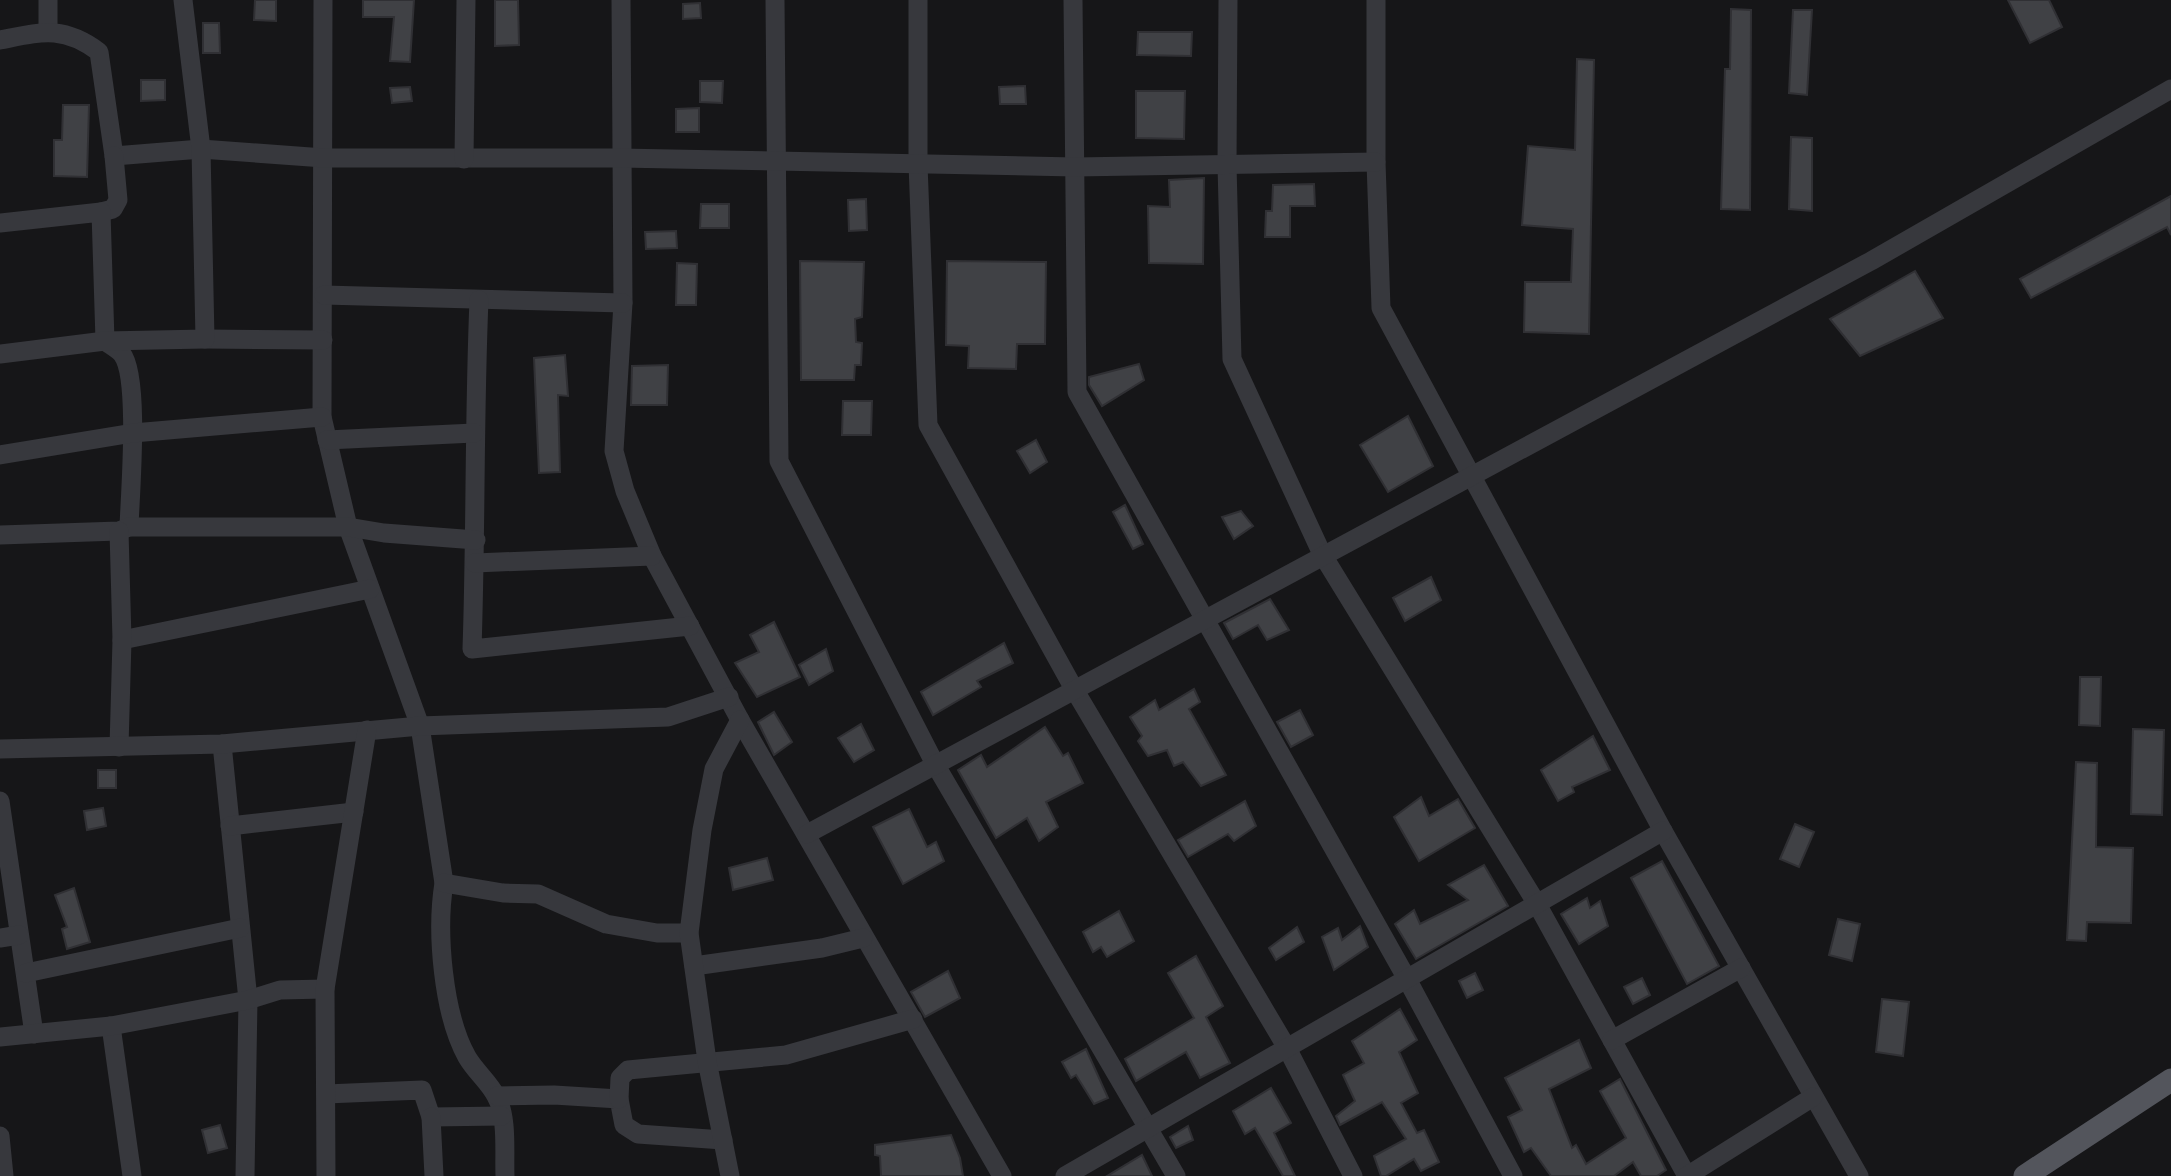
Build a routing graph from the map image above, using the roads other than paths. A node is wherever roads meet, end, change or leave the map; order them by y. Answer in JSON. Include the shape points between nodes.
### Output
{"nodes":[{"id":1,"x":48,"y":0,"type":"edge"},
{"id":2,"x":183,"y":0,"type":"edge"},
{"id":3,"x":323,"y":0,"type":"edge"},
{"id":4,"x":466,"y":0,"type":"edge"},
{"id":5,"x":621,"y":0,"type":"edge"},
{"id":6,"x":775,"y":0,"type":"edge"},
{"id":7,"x":918,"y":0,"type":"edge"},
{"id":8,"x":1073,"y":0,"type":"edge"},
{"id":9,"x":1228,"y":0,"type":"edge"},
{"id":10,"x":1376,"y":0,"type":"edge"},
{"id":11,"x":48,"y":31,"type":"junction"},
{"id":12,"x":0,"y":40,"type":"edge"},
{"id":13,"x":2171,"y":89,"type":"edge"},
{"id":14,"x":201,"y":149,"type":"junction"},
{"id":15,"x":114,"y":156,"type":"junction"},
{"id":16,"x":324,"y":158,"type":"junction"},
{"id":17,"x":620,"y":158,"type":"junction"},
{"id":18,"x":464,"y":159,"type":"junction"},
{"id":19,"x":775,"y":161,"type":"junction"},
{"id":20,"x":1376,"y":162,"type":"junction"},
{"id":21,"x":918,"y":164,"type":"junction"},
{"id":22,"x":1227,"y":165,"type":"junction"},
{"id":23,"x":1075,"y":167,"type":"junction"},
{"id":24,"x":102,"y":212,"type":"junction"},
{"id":25,"x":0,"y":223,"type":"edge"},
{"id":26,"x":324,"y":295,"type":"junction"},
{"id":27,"x":480,"y":300,"type":"junction"},
{"id":28,"x":623,"y":303,"type":"junction"},
{"id":29,"x":205,"y":339,"type":"junction"},
{"id":30,"x":323,"y":340,"type":"junction"},
{"id":31,"x":105,"y":341,"type":"junction"},
{"id":32,"x":0,"y":354,"type":"edge"},
{"id":33,"x":322,"y":417,"type":"junction"},
{"id":34,"x":133,"y":433,"type":"junction"},
{"id":35,"x":474,"y":433,"type":"junction"},
{"id":36,"x":327,"y":440,"type":"junction"},
{"id":37,"x":0,"y":455,"type":"edge"},
{"id":38,"x":1471,"y":474,"type":"junction"},
{"id":39,"x":348,"y":527,"type":"junction"},
{"id":40,"x":124,"y":529,"type":"junction"},
{"id":41,"x":0,"y":534,"type":"edge"},
{"id":42,"x":476,"y":540,"type":"junction"},
{"id":43,"x":1322,"y":554,"type":"junction"},
{"id":44,"x":652,"y":556,"type":"junction"},
{"id":45,"x":475,"y":563,"type":"junction"},
{"id":46,"x":370,"y":589,"type":"junction"},
{"id":47,"x":1206,"y":617,"type":"junction"},
{"id":48,"x":690,"y":626,"type":"junction"},
{"id":49,"x":122,"y":640,"type":"junction"},
{"id":50,"x":1074,"y":689,"type":"junction"},
{"id":51,"x":729,"y":697,"type":"junction"},
{"id":52,"x":740,"y":720,"type":"junction"},
{"id":53,"x":420,"y":726,"type":"junction"},
{"id":54,"x":367,"y":730,"type":"junction"},
{"id":55,"x":222,"y":744,"type":"junction"},
{"id":56,"x":119,"y":747,"type":"junction"},
{"id":57,"x":0,"y":749,"type":"edge"},
{"id":58,"x":935,"y":764,"type":"junction"},
{"id":59,"x":0,"y":801,"type":"edge"},
{"id":60,"x":354,"y":812,"type":"junction"},
{"id":61,"x":230,"y":826,"type":"junction"},
{"id":62,"x":1663,"y":831,"type":"junction"},
{"id":63,"x":807,"y":834,"type":"junction"},
{"id":64,"x":444,"y":883,"type":"junction"},
{"id":65,"x":1537,"y":904,"type":"junction"},
{"id":66,"x":240,"y":928,"type":"junction"},
{"id":67,"x":689,"y":933,"type":"junction"},
{"id":68,"x":9,"y":936,"type":"edge"},
{"id":69,"x":863,"y":938,"type":"junction"},
{"id":70,"x":694,"y":966,"type":"junction"},
{"id":71,"x":1741,"y":968,"type":"junction"},
{"id":72,"x":26,"y":973,"type":"junction"},
{"id":73,"x":1407,"y":979,"type":"junction"},
{"id":74,"x":325,"y":989,"type":"junction"},
{"id":75,"x":248,"y":1000,"type":"junction"},
{"id":76,"x":913,"y":1019,"type":"junction"},
{"id":77,"x":111,"y":1026,"type":"junction"},
{"id":78,"x":34,"y":1034,"type":"junction"},
{"id":79,"x":0,"y":1037,"type":"edge"},
{"id":80,"x":1612,"y":1040,"type":"junction"},
{"id":81,"x":1287,"y":1048,"type":"junction"},
{"id":82,"x":707,"y":1061,"type":"junction"},
{"id":83,"x":2171,"y":1080,"type":"edge"},
{"id":84,"x":326,"y":1094,"type":"junction"},
{"id":85,"x":497,"y":1096,"type":"junction"},
{"id":86,"x":1814,"y":1097,"type":"junction"},
{"id":87,"x":619,"y":1099,"type":"junction"},
{"id":88,"x":502,"y":1116,"type":"junction"},
{"id":89,"x":431,"y":1117,"type":"junction"},
{"id":90,"x":1149,"y":1127,"type":"junction"},
{"id":91,"x":0,"y":1136,"type":"edge"},
{"id":92,"x":723,"y":1140,"type":"junction"},
{"id":93,"x":4,"y":1176,"type":"edge"},
{"id":94,"x":132,"y":1176,"type":"edge"},
{"id":95,"x":245,"y":1176,"type":"edge"},
{"id":96,"x":326,"y":1176,"type":"edge"},
{"id":97,"x":435,"y":1176,"type":"edge"},
{"id":98,"x":505,"y":1176,"type":"edge"},
{"id":99,"x":730,"y":1176,"type":"edge"},
{"id":100,"x":1002,"y":1176,"type":"edge"},
{"id":101,"x":1065,"y":1176,"type":"edge"},
{"id":102,"x":1176,"y":1176,"type":"edge"},
{"id":103,"x":1353,"y":1176,"type":"edge"},
{"id":104,"x":1513,"y":1176,"type":"edge"},
{"id":105,"x":1687,"y":1176,"type":"edge"},
{"id":106,"x":1859,"y":1176,"type":"edge"},
{"id":107,"x":2025,"y":1176,"type":"edge"}],
"edges":[{"from":1,"to":11,"type":"street"},
{"from":2,"to":14,"type":"street"},
{"from":3,"to":16,"type":"street"},
{"from":4,"to":18,"type":"street"},
{"from":5,"to":17,"type":"street"},
{"from":6,"to":19,"type":"street"},
{"from":7,"to":21,"type":"street"},
{"from":8,"to":23,"type":"street"},
{"from":9,"to":22,"type":"street"},
{"from":10,"to":20,"type":"street"},
{"from":11,"to":12,"type":"street"},
{"from":11,"to":15,"type":"street","via":[[78,37],[99,52]]},
{"from":13,"to":38,"type":"street","via":[[1871,261]]},
{"from":14,"to":15,"type":"street"},
{"from":14,"to":16,"type":"street"},
{"from":14,"to":29,"type":"street"},
{"from":15,"to":24,"type":"street","via":[[118,200],[113,209]]},
{"from":16,"to":18,"type":"street"},
{"from":16,"to":26,"type":"street"},
{"from":17,"to":18,"type":"street"},
{"from":17,"to":19,"type":"street"},
{"from":17,"to":28,"type":"street"},
{"from":19,"to":21,"type":"street"},
{"from":19,"to":58,"type":"street","via":[[779,461]]},
{"from":20,"to":22,"type":"street"},
{"from":20,"to":38,"type":"street","via":[[1381,308]]},
{"from":21,"to":23,"type":"street"},
{"from":21,"to":50,"type":"street","via":[[929,425]]},
{"from":22,"to":23,"type":"street"},
{"from":22,"to":43,"type":"street","via":[[1232,359]]},
{"from":23,"to":47,"type":"street","via":[[1077,392]]},
{"from":24,"to":25,"type":"street"},
{"from":24,"to":31,"type":"street"},
{"from":26,"to":27,"type":"street"},
{"from":26,"to":30,"type":"street"},
{"from":27,"to":28,"type":"street"},
{"from":27,"to":35,"type":"street"},
{"from":28,"to":44,"type":"street","via":[[614,451]]},
{"from":29,"to":30,"type":"street"},
{"from":29,"to":31,"type":"street"},
{"from":30,"to":33,"type":"street"},
{"from":31,"to":32,"type":"street"},
{"from":31,"to":34,"type":"street","via":[[123,355],[129,373]]},
{"from":33,"to":34,"type":"street"},
{"from":33,"to":36,"type":"street"},
{"from":34,"to":37,"type":"street"},
{"from":34,"to":40,"type":"street"},
{"from":35,"to":36,"type":"street"},
{"from":35,"to":42,"type":"street"},
{"from":36,"to":39,"type":"street"},
{"from":38,"to":43,"type":"street"},
{"from":38,"to":62,"type":"street"},
{"from":39,"to":40,"type":"street"},
{"from":39,"to":42,"type":"street"},
{"from":39,"to":46,"type":"street"},
{"from":40,"to":41,"type":"street"},
{"from":40,"to":49,"type":"street"},
{"from":42,"to":45,"type":"street"},
{"from":43,"to":47,"type":"street"},
{"from":43,"to":65,"type":"street"},
{"from":44,"to":45,"type":"street"},
{"from":44,"to":48,"type":"street"},
{"from":45,"to":48,"type":"street","via":[[472,649]]},
{"from":46,"to":49,"type":"street"},
{"from":46,"to":53,"type":"street"},
{"from":47,"to":50,"type":"street"},
{"from":47,"to":73,"type":"street"},
{"from":48,"to":51,"type":"street"},
{"from":49,"to":56,"type":"street"},
{"from":50,"to":58,"type":"street"},
{"from":50,"to":81,"type":"street"},
{"from":51,"to":52,"type":"street"},
{"from":51,"to":53,"type":"street","via":[[668,717]]},
{"from":52,"to":63,"type":"street"},
{"from":52,"to":67,"type":"street","via":[[714,769]]},
{"from":53,"to":54,"type":"street"},
{"from":53,"to":64,"type":"street"},
{"from":54,"to":55,"type":"street"},
{"from":54,"to":60,"type":"street"},
{"from":55,"to":56,"type":"street"},
{"from":55,"to":61,"type":"street"},
{"from":56,"to":57,"type":"street"},
{"from":58,"to":63,"type":"street"},
{"from":58,"to":90,"type":"street"},
{"from":59,"to":68,"type":"street"},
{"from":60,"to":61,"type":"street"},
{"from":60,"to":74,"type":"street"},
{"from":61,"to":66,"type":"street"},
{"from":62,"to":65,"type":"street"},
{"from":62,"to":71,"type":"street"},
{"from":63,"to":69,"type":"street"},
{"from":64,"to":67,"type":"street","via":[[538,894],[607,924]]},
{"from":64,"to":85,"type":"street","via":[[440,907],[446,993],[466,1056]]},
{"from":65,"to":73,"type":"street"},
{"from":65,"to":80,"type":"street"},
{"from":66,"to":72,"type":"street"},
{"from":66,"to":75,"type":"street"},
{"from":67,"to":70,"type":"street"},
{"from":68,"to":72,"type":"street"},
{"from":69,"to":70,"type":"street"},
{"from":69,"to":76,"type":"street"},
{"from":70,"to":82,"type":"street"},
{"from":71,"to":80,"type":"street"},
{"from":71,"to":86,"type":"street"},
{"from":72,"to":78,"type":"street"},
{"from":73,"to":81,"type":"street"},
{"from":73,"to":104,"type":"street"},
{"from":74,"to":75,"type":"street","via":[[280,990]]},
{"from":74,"to":84,"type":"street"},
{"from":75,"to":77,"type":"street"},
{"from":75,"to":95,"type":"street"},
{"from":76,"to":82,"type":"street","via":[[786,1055]]},
{"from":76,"to":100,"type":"street"},
{"from":77,"to":78,"type":"street"},
{"from":77,"to":94,"type":"street"},
{"from":78,"to":79,"type":"street"},
{"from":80,"to":105,"type":"street"},
{"from":81,"to":90,"type":"street"},
{"from":81,"to":103,"type":"street"},
{"from":82,"to":87,"type":"street","via":[[628,1070],[620,1079]]},
{"from":82,"to":92,"type":"street"},
{"from":83,"to":107,"type":"main road"},
{"from":84,"to":89,"type":"street","via":[[422,1090]]},
{"from":84,"to":96,"type":"street"},
{"from":85,"to":87,"type":"street"},
{"from":85,"to":88,"type":"street"},
{"from":86,"to":105,"type":"street"},
{"from":86,"to":106,"type":"street"},
{"from":87,"to":92,"type":"street","via":[[624,1125],[638,1134]]},
{"from":88,"to":89,"type":"street"},
{"from":88,"to":98,"type":"street"},
{"from":89,"to":97,"type":"street"},
{"from":90,"to":101,"type":"street"},
{"from":90,"to":102,"type":"street"},
{"from":91,"to":93,"type":"street"},
{"from":92,"to":99,"type":"street"}]}
